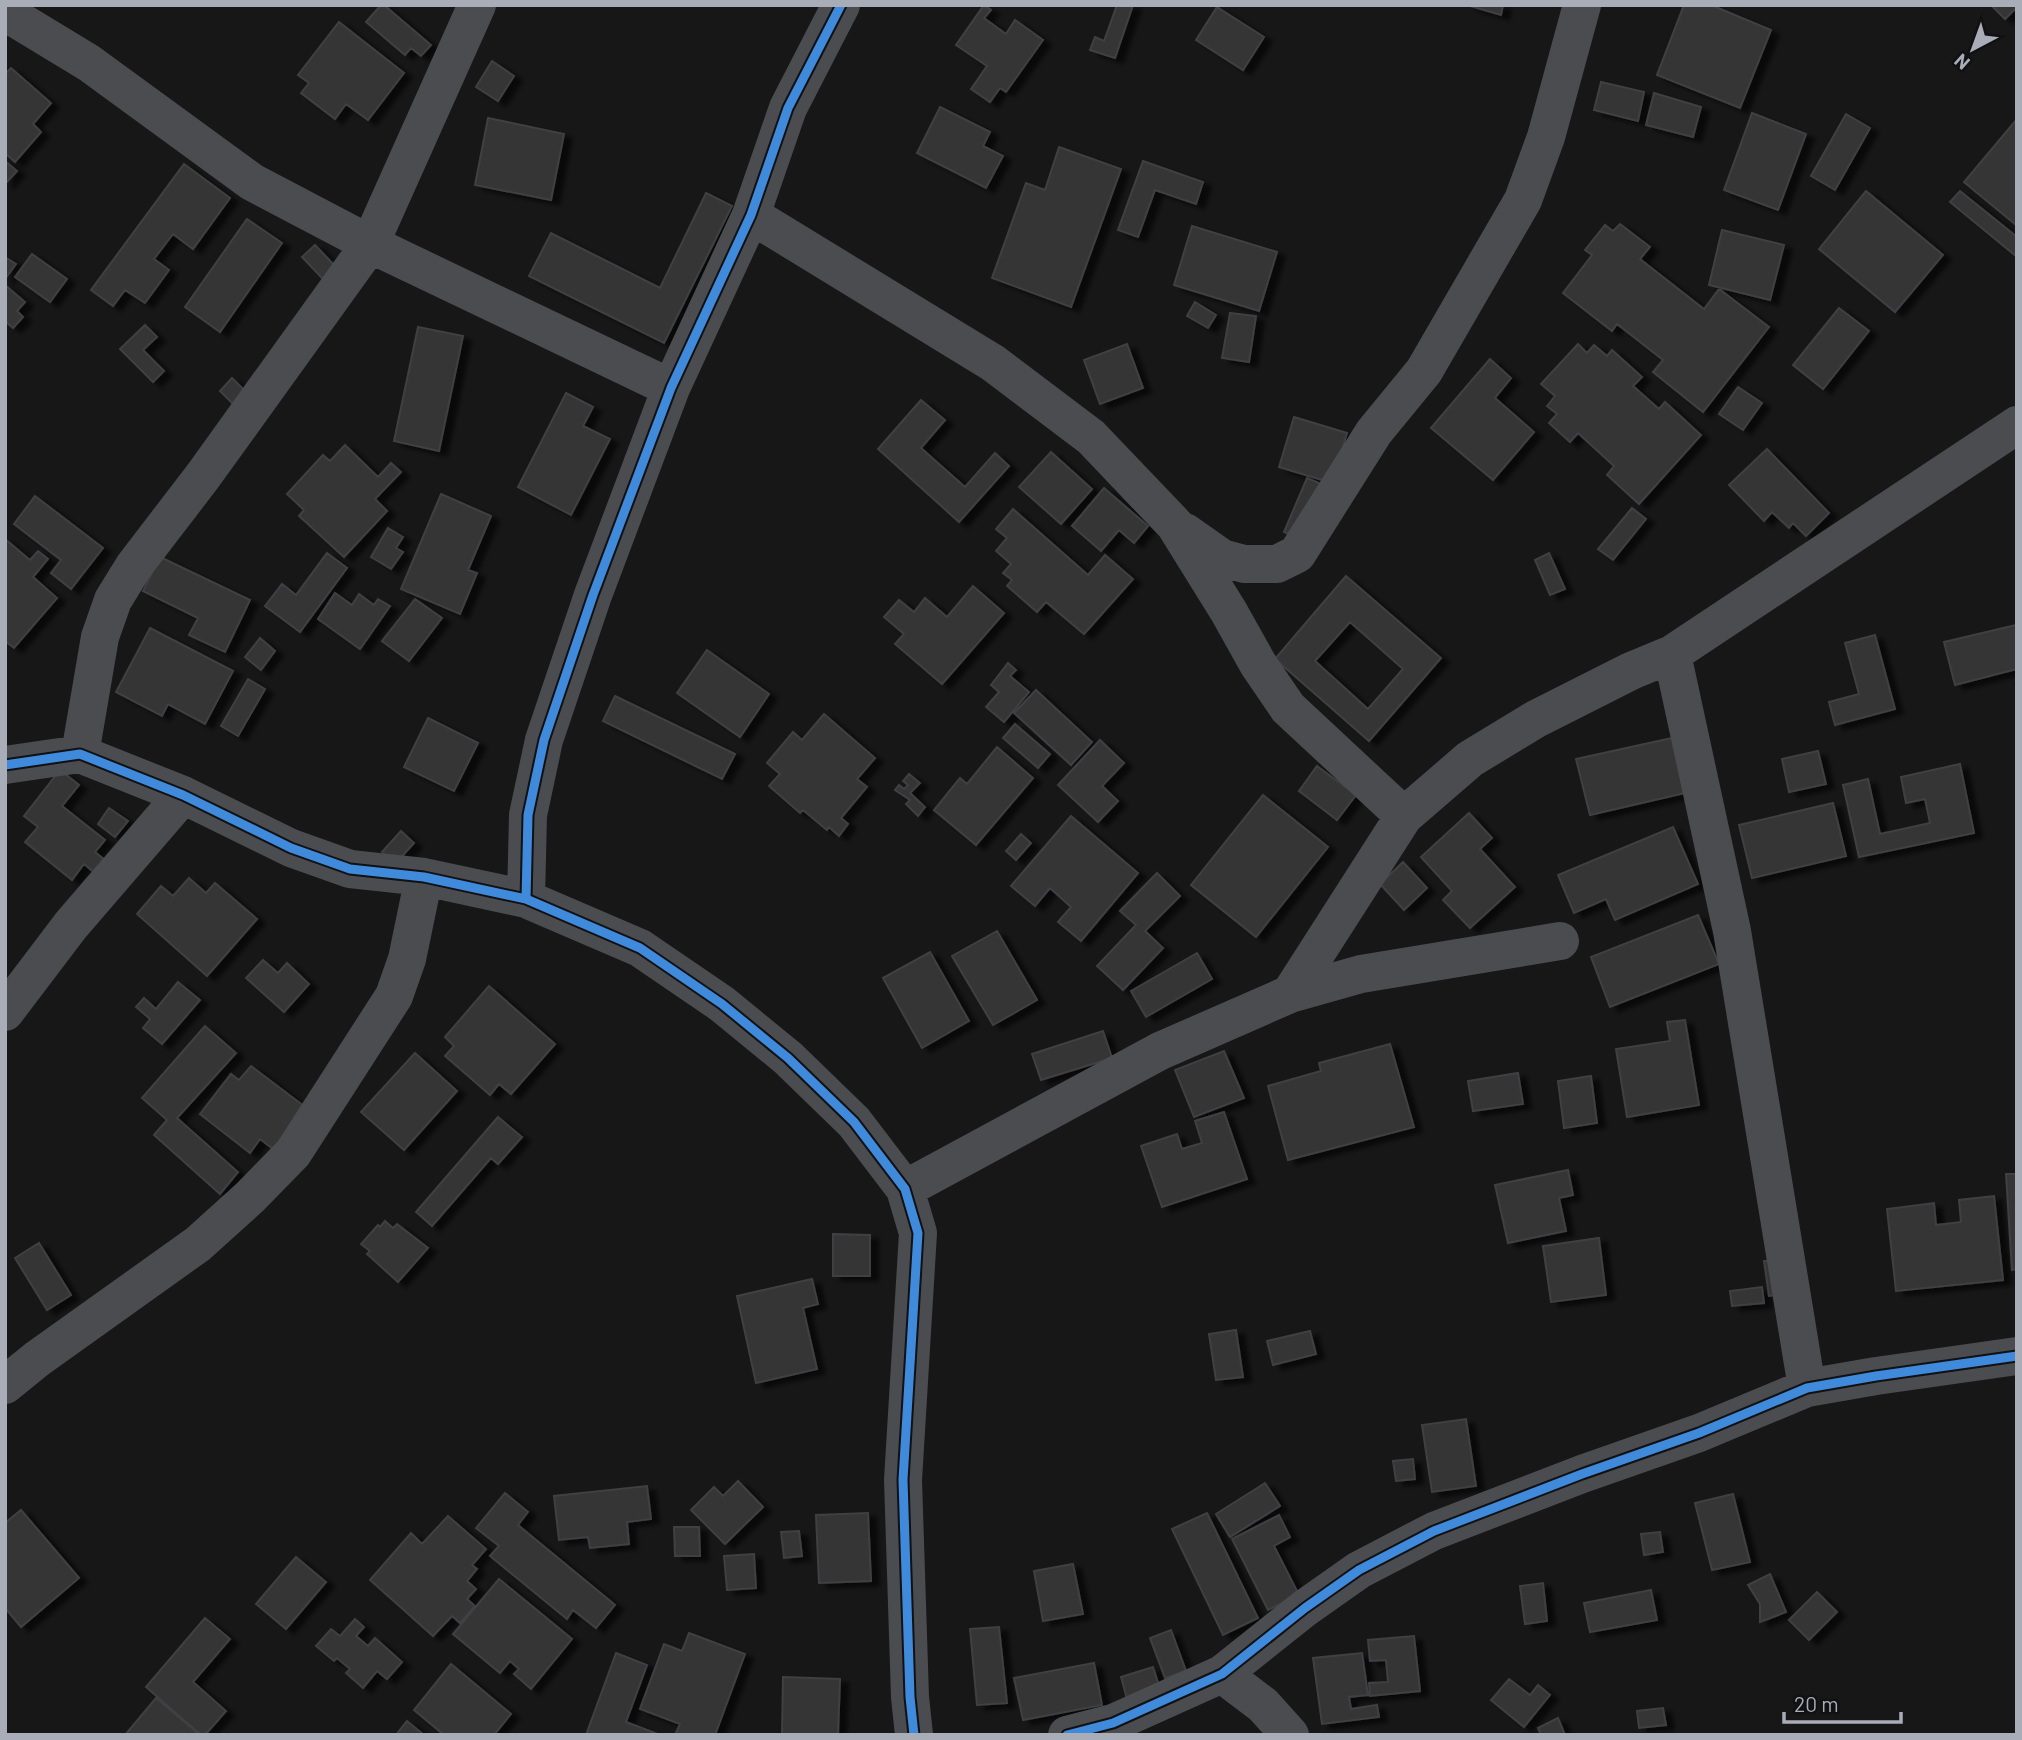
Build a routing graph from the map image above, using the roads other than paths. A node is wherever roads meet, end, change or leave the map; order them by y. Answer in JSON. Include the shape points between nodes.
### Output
{"nodes":[{"id":1,"x":477,"y":5,"type":"edge"},
{"id":2,"x":841,"y":5,"type":"edge"},
{"id":3,"x":1582,"y":5,"type":"edge"},
{"id":4,"x":5,"y":12,"type":"edge"},
{"id":5,"x":751,"y":215,"type":"junction"},
{"id":6,"x":370,"y":244,"type":"junction"},
{"id":7,"x":671,"y":388,"type":"junction"},
{"id":8,"x":2017,"y":425,"type":"edge"},
{"id":9,"x":1175,"y":525,"type":"junction"},
{"id":10,"x":1672,"y":654,"type":"junction"},
{"id":11,"x":80,"y":754,"type":"junction"},
{"id":12,"x":5,"y":765,"type":"edge"},
{"id":13,"x":183,"y":795,"type":"junction"},
{"id":14,"x":1404,"y":816,"type":"junction"},
{"id":15,"x":424,"y":877,"type":"junction"},
{"id":16,"x":526,"y":899,"type":"junction"},
{"id":17,"x":1560,"y":941,"type":"dead end"},
{"id":18,"x":1290,"y":994,"type":"junction"},
{"id":19,"x":5,"y":1012,"type":"edge"},
{"id":20,"x":905,"y":1189,"type":"junction"},
{"id":21,"x":2017,"y":1356,"type":"edge"},
{"id":22,"x":5,"y":1385,"type":"edge"},
{"id":23,"x":1807,"y":1388,"type":"junction"},
{"id":24,"x":1222,"y":1674,"type":"junction"},
{"id":25,"x":914,"y":1735,"type":"edge"},
{"id":26,"x":1067,"y":1735,"type":"edge"},
{"id":27,"x":1290,"y":1735,"type":"edge"}],
"edges":[{"from":1,"to":6,"type":"street"},
{"from":2,"to":5,"type":"street","via":[[788,107]]},
{"from":3,"to":9,"type":"street","via":[[1546,137],[1522,200],[1424,372],[1374,432],[1297,554],[1277,564],[1244,564],[1222,558]]},
{"from":4,"to":6,"type":"street","via":[[89,63],[251,182]]},
{"from":5,"to":7,"type":"street"},
{"from":5,"to":9,"type":"street","via":[[993,363],[1091,437]]},
{"from":6,"to":7,"type":"street"},
{"from":6,"to":11,"type":"street","via":[[113,600],[100,637]]},
{"from":7,"to":16,"type":"street","via":[[544,740],[528,815]]},
{"from":8,"to":10,"type":"street"},
{"from":9,"to":14,"type":"street","via":[[1289,708]]},
{"from":10,"to":14,"type":"street","via":[[1548,713],[1481,752]]},
{"from":10,"to":23,"type":"street","via":[[1731,931]]},
{"from":11,"to":12,"type":"street"},
{"from":11,"to":13,"type":"street"},
{"from":13,"to":15,"type":"street","via":[[291,848],[338,865]]},
{"from":13,"to":19,"type":"street","via":[[71,925]]},
{"from":14,"to":18,"type":"street"},
{"from":15,"to":16,"type":"street"},
{"from":15,"to":22,"type":"street","via":[[394,996],[293,1153],[198,1244]]},
{"from":16,"to":20,"type":"street","via":[[639,948],[722,1004],[788,1058],[854,1122]]},
{"from":17,"to":18,"type":"street","via":[[1361,974]]},
{"from":18,"to":20,"type":"street","via":[[1160,1051]]},
{"from":20,"to":25,"type":"street","via":[[918,1233],[903,1480]]},
{"from":21,"to":23,"type":"street"},
{"from":23,"to":24,"type":"street","via":[[1434,1531],[1359,1570]]},
{"from":24,"to":26,"type":"street","via":[[1113,1723]]},
{"from":24,"to":27,"type":"street","via":[[1263,1705]]}]}
